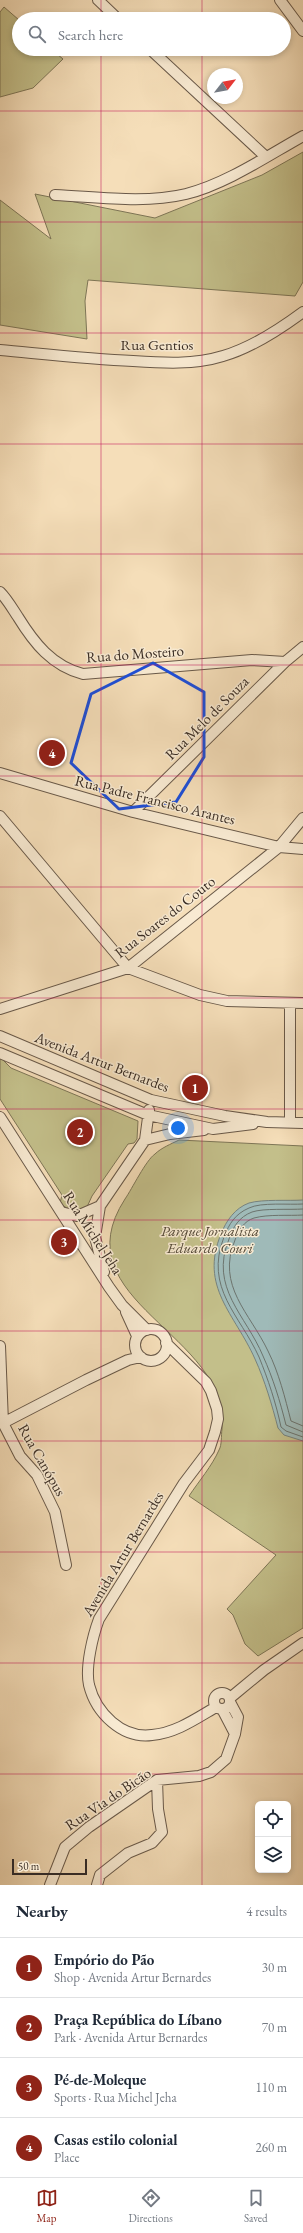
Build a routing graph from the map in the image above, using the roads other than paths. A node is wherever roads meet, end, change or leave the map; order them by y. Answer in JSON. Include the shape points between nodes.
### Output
{"nodes":[{"id":1,"x":98,"y":0,"type":"edge"},
{"id":2,"x":280,"y":0,"type":"edge"},
{"id":3,"x":111,"y":12,"type":"edge"},
{"id":4,"x":289,"y":12,"type":"edge"},
{"id":5,"x":291,"y":15,"type":"edge"},
{"id":6,"x":303,"y":31,"type":"edge"},
{"id":7,"x":158,"y":56,"type":"edge"},
{"id":8,"x":303,"y":136,"type":"edge"},
{"id":9,"x":266,"y":157,"type":"junction"},
{"id":10,"x":55,"y":195,"type":"dead end"},
{"id":11,"x":303,"y":312,"type":"edge"},
{"id":12,"x":0,"y":350,"type":"edge"},
{"id":13,"x":0,"y":592,"type":"edge"},
{"id":14,"x":303,"y":647,"type":"edge"},
{"id":15,"x":285,"y":662,"type":"junction"},
{"id":16,"x":0,"y":773,"type":"edge"},
{"id":17,"x":133,"y":812,"type":"junction"},
{"id":18,"x":0,"y":816,"type":"edge"},
{"id":19,"x":303,"y":818,"type":"edge"},
{"id":20,"x":279,"y":847,"type":"junction"},
{"id":21,"x":303,"y":849,"type":"edge"},
{"id":22,"x":128,"y":968,"type":"junction"},
{"id":23,"x":290,"y":1003,"type":"junction"},
{"id":24,"x":303,"y":1003,"type":"edge"},
{"id":25,"x":0,"y":1008,"type":"edge"},
{"id":26,"x":0,"y":1036,"type":"edge"},
{"id":27,"x":17,"y":1044,"type":"junction"},
{"id":28,"x":0,"y":1046,"type":"edge"},
{"id":29,"x":0,"y":1052,"type":"edge"},
{"id":30,"x":151,"y":1100,"type":"junction"},
{"id":31,"x":148,"y":1115,"type":"junction"},
{"id":32,"x":0,"y":1117,"type":"edge"},
{"id":33,"x":267,"y":1122,"type":"junction"},
{"id":34,"x":290,"y":1123,"type":"junction"},
{"id":35,"x":303,"y":1123,"type":"edge"},
{"id":36,"x":213,"y":1129,"type":"junction"},
{"id":37,"x":145,"y":1140,"type":"junction"},
{"id":38,"x":100,"y":1206,"type":"junction"},
{"id":39,"x":61,"y":1212,"type":"junction"},
{"id":40,"x":109,"y":1287,"type":"junction"},
{"id":41,"x":122,"y":1305,"type":"junction"},
{"id":42,"x":147,"y":1330,"type":"junction"},
{"id":43,"x":137,"y":1336,"type":"junction"},
{"id":44,"x":0,"y":1346,"type":"edge"},
{"id":45,"x":165,"y":1348,"type":"junction"},
{"id":46,"x":138,"y":1354,"type":"junction"},
{"id":47,"x":3,"y":1423,"type":"junction"},
{"id":48,"x":66,"y":1565,"type":"dead end"},
{"id":49,"x":303,"y":1643,"type":"edge"},
{"id":50,"x":228,"y":1698,"type":"junction"},
{"id":51,"x":217,"y":1706,"type":"junction"},
{"id":52,"x":235,"y":1734,"type":"junction"},
{"id":53,"x":157,"y":1780,"type":"junction"},
{"id":54,"x":50,"y":1885,"type":"edge"},
{"id":55,"x":97,"y":1885,"type":"edge"}],
"edges":[{"from":1,"to":3,"type":"street"},
{"from":2,"to":4,"type":"street"},
{"from":5,"to":6,"type":"street"},
{"from":7,"to":9,"type":"street"},
{"from":8,"to":9,"type":"street"},
{"from":9,"to":10,"type":"street","via":[[210,185],[185,194],[146,199]]},
{"from":11,"to":12,"type":"street","name":"Rua Gentios","via":[[242,349],[204,360],[173,363],[123,361]]},
{"from":13,"to":15,"type":"street","name":"Rua do Mosteiro","via":[[32,638],[46,653],[68,670],[83,674],[252,660]]},
{"from":14,"to":15,"type":"street","name":"Rua Melo de Souza"},
{"from":15,"to":17,"type":"street","name":"Rua Melo de Souza"},
{"from":16,"to":17,"type":"street","name":"Rua Padre Francisco Arantes"},
{"from":17,"to":20,"type":"street","name":"Rua Padre Francisco Arantes"},
{"from":18,"to":22,"type":"street"},
{"from":19,"to":20,"type":"street","name":"Rua Soares do Couto"},
{"from":20,"to":21,"type":"street","name":"Rua Padre Francisco Arantes"},
{"from":20,"to":22,"type":"street","name":"Rua Soares do Couto"},
{"from":22,"to":23,"type":"street","via":[[200,995],[227,1001]]},
{"from":22,"to":25,"type":"street","name":"Rua Soares do Couto"},
{"from":23,"to":24,"type":"street"},
{"from":23,"to":34,"type":"street"},
{"from":26,"to":27,"type":"street","name":"Avenida Artur Bernardes"},
{"from":27,"to":28,"type":"street"},
{"from":27,"to":30,"type":"street","name":"Avenida Artur Bernardes"},
{"from":29,"to":31,"type":"street","name":"Avenida Artur Bernardes"},
{"from":30,"to":31,"type":"street"},
{"from":30,"to":33,"type":"street","name":"Avenida Artur Bernardes"},
{"from":31,"to":36,"type":"street","name":"Avenida Artur Bernardes"},
{"from":31,"to":37,"type":"street"},
{"from":32,"to":39,"type":"street","name":"Rua Michel Jeha"},
{"from":33,"to":34,"type":"street","name":"Avenida Artur Bernardes"},
{"from":33,"to":36,"type":"street","name":"Avenida Artur Bernardes"},
{"from":34,"to":35,"type":"street","name":"Avenida Artur Bernardes"},
{"from":36,"to":37,"type":"street"},
{"from":37,"to":38,"type":"street"},
{"from":38,"to":39,"type":"street","via":[[77,1216]]},
{"from":38,"to":40,"type":"street","via":[[95,1237]]},
{"from":39,"to":40,"type":"street","name":"Rua Michel Jeha"},
{"from":40,"to":41,"type":"street","name":"Rua Michel Jeha"},
{"from":41,"to":42,"type":"street","name":"Rua Michel Jeha"},
{"from":41,"to":43,"type":"street","name":"Rua Michel Jeha"},
{"from":42,"to":43,"type":"street"},
{"from":42,"to":45,"type":"street","via":[[152,1329],[162,1334]]},
{"from":43,"to":46,"type":"street","via":[[135,1346]]},
{"from":44,"to":47,"type":"street","name":"Rua Canópus"},
{"from":45,"to":46,"type":"street","via":[[154,1361]]},
{"from":45,"to":51,"type":"street","name":"Avenida Artur Bernardes","via":[[206,1382],[213,1396],[218,1418],[215,1432],[209,1450],[184,1482],[99,1619],[89,1662],[89,1684],[101,1712],[122,1730],[130,1733],[152,1736],[184,1726]]},
{"from":46,"to":47,"type":"street"},
{"from":47,"to":48,"type":"street","name":"Rua Canópus","via":[[20,1456],[37,1475],[55,1512]]},
{"from":49,"to":50,"type":"street"},
{"from":50,"to":51,"type":"street","via":[[226,1708]]},
{"from":50,"to":51,"type":"street","via":[[216,1694]]},
{"from":50,"to":52,"type":"street","name":"Rua Via do Bicão","via":[[238,1717]]},
{"from":51,"to":52,"type":"street"},
{"from":52,"to":53,"type":"street","name":"Rua Via do Bicão","via":[[226,1759],[211,1772],[199,1776]]},
{"from":53,"to":54,"type":"street","name":"Rua Via do Bicão","via":[[89,1827],[65,1848]]},
{"from":53,"to":55,"type":"street","via":[[162,1832],[152,1843],[128,1853],[100,1874]]}]}
